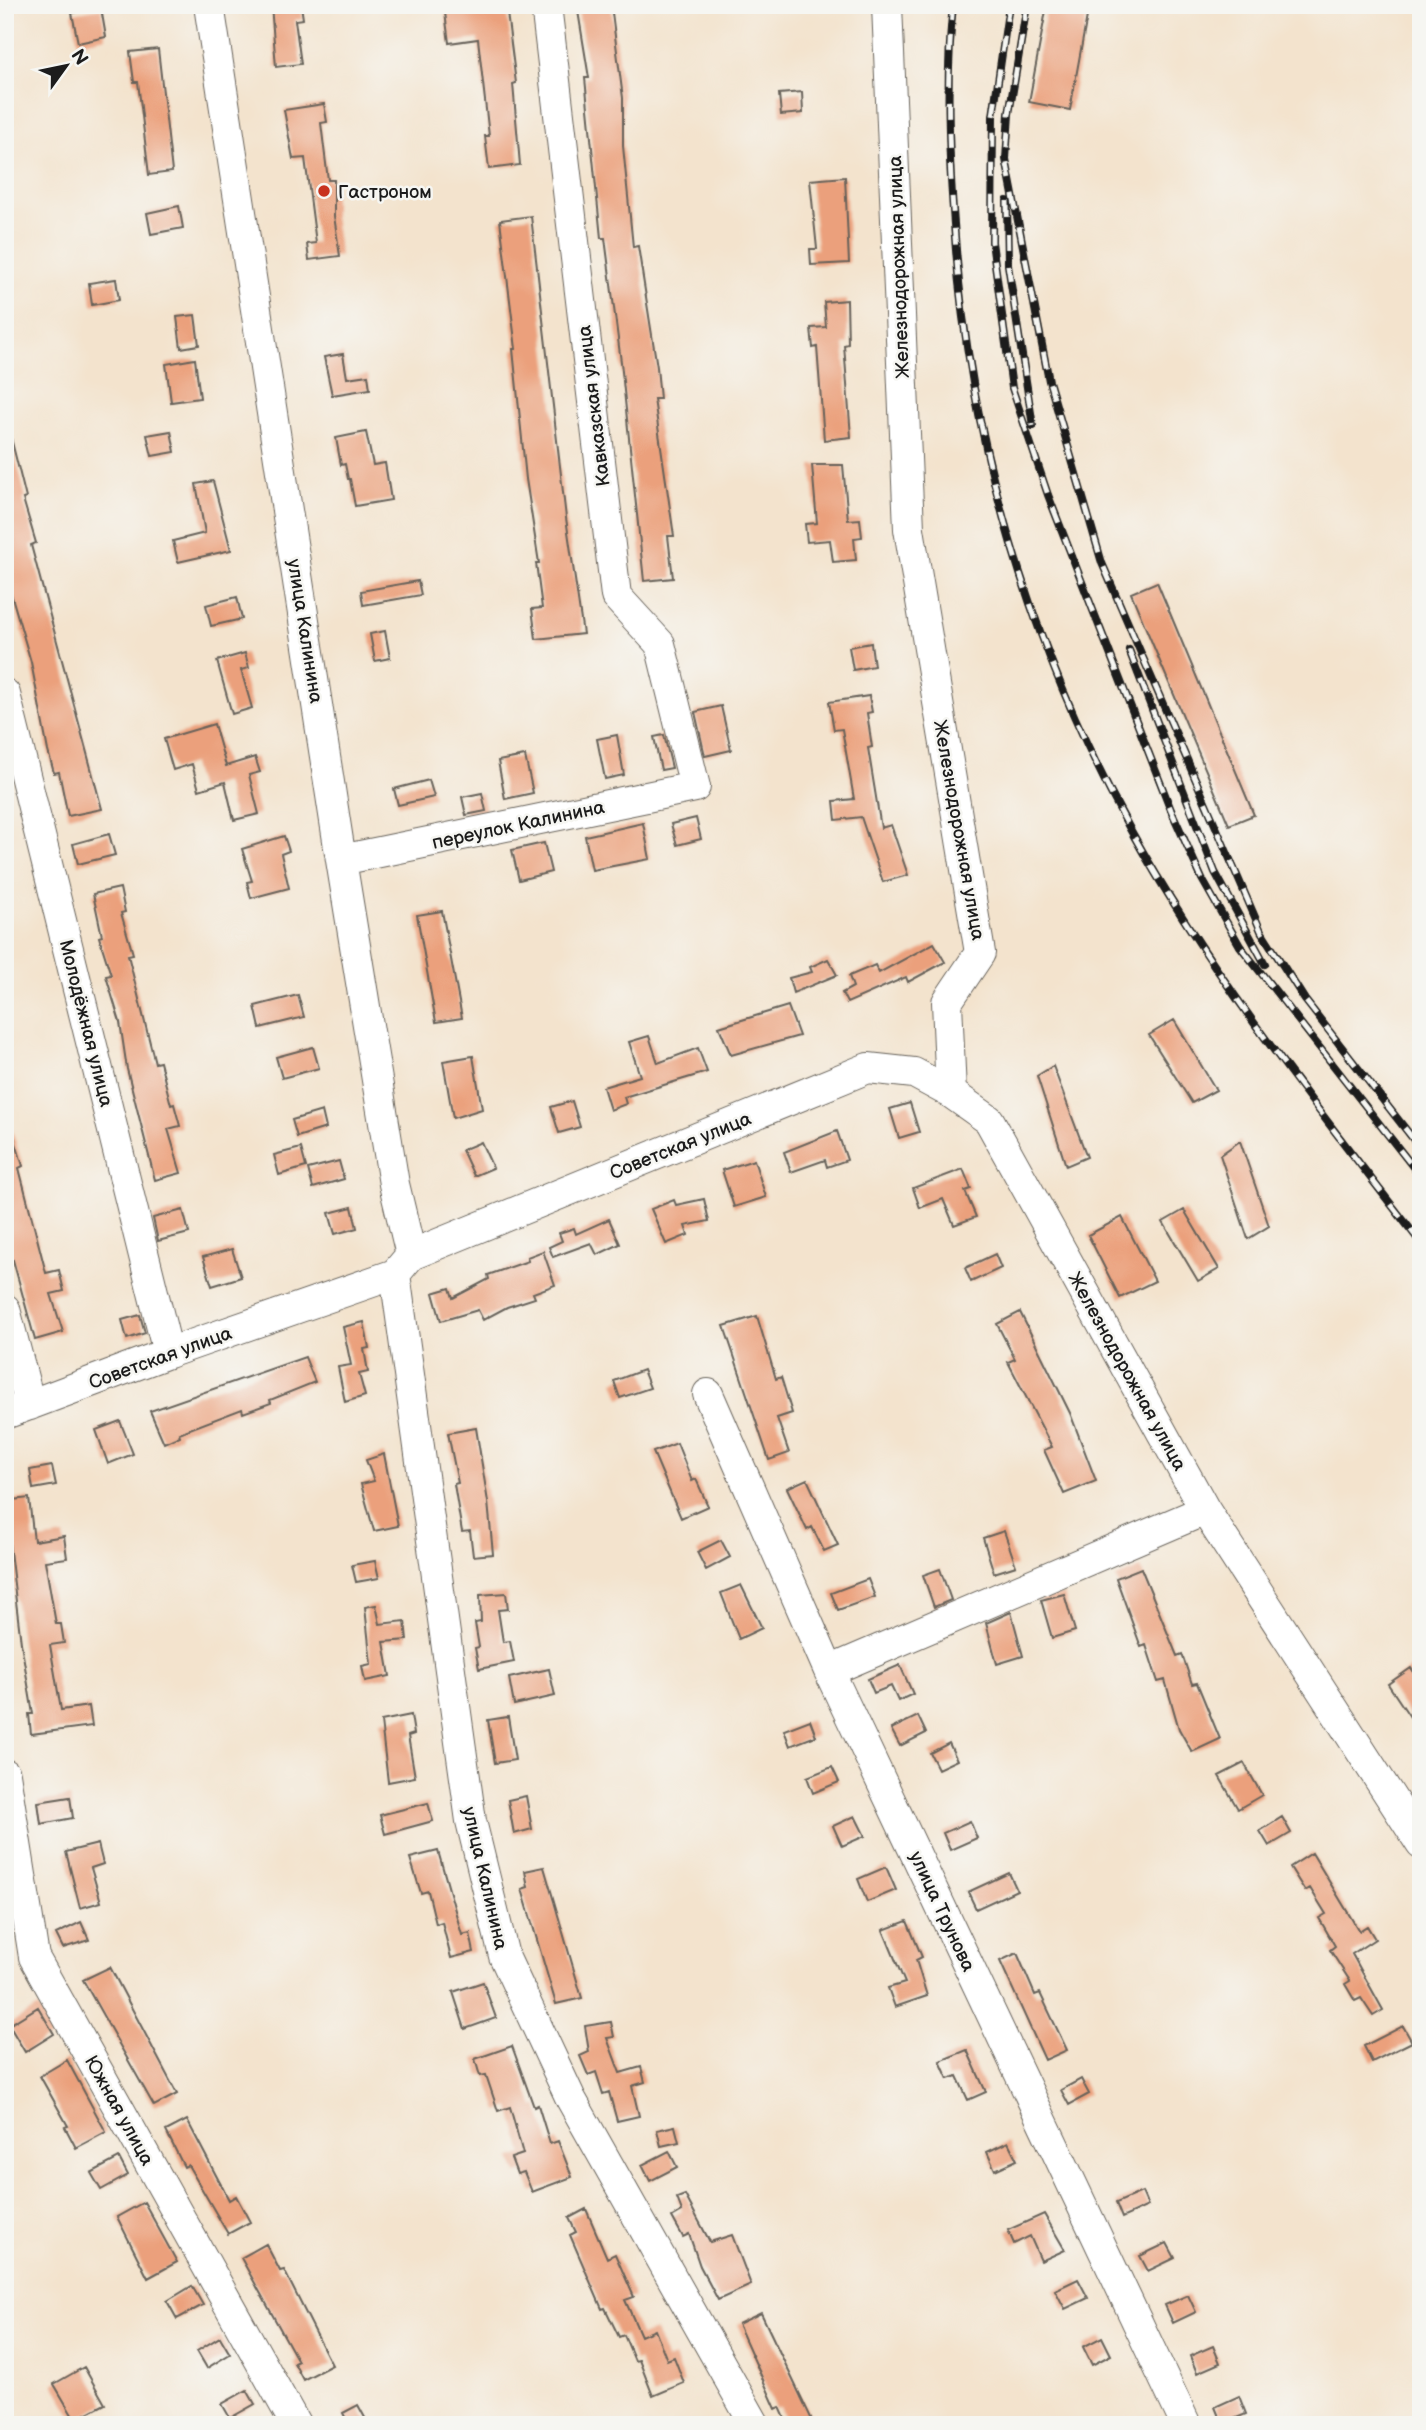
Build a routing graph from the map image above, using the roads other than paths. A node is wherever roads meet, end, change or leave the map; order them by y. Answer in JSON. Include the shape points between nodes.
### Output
{"nodes":[{"id":1,"x":209,"y":5,"type":"edge"},
{"id":2,"x":546,"y":5,"type":"edge"},
{"id":3,"x":887,"y":5,"type":"edge"},
{"id":4,"x":5,"y":694,"type":"edge"},
{"id":5,"x":695,"y":787,"type":"joint"},
{"id":6,"x":341,"y":860,"type":"junction"},
{"id":7,"x":951,"y":1093,"type":"junction"},
{"id":8,"x":403,"y":1264,"type":"junction"},
{"id":9,"x":5,"y":1309,"type":"edge"},
{"id":10,"x":168,"y":1353,"type":"junction"},
{"id":11,"x":708,"y":1394,"type":"dead end"},
{"id":12,"x":18,"y":1410,"type":"edge"},
{"id":13,"x":1205,"y":1510,"type":"junction"},
{"id":14,"x":829,"y":1671,"type":"junction"},
{"id":15,"x":5,"y":1774,"type":"edge"},
{"id":16,"x":1421,"y":1843,"type":"edge"},
{"id":17,"x":296,"y":2425,"type":"edge"},
{"id":18,"x":755,"y":2425,"type":"edge"},
{"id":19,"x":1186,"y":2425,"type":"edge"}],
"edges":[{"from":1,"to":6,"type":"street","name":"улица Калинина"},
{"from":2,"to":5,"type":"street","name":"Кавказская улица","via":[[616,596],[660,644]]},
{"from":3,"to":7,"type":"street","name":"Железнодорожная улица","via":[[909,529],[980,953],[947,1002]]},
{"from":4,"to":10,"type":"street","name":"Молодёжная улица"},
{"from":5,"to":6,"type":"street","name":"переулок Калинина"},
{"from":6,"to":8,"type":"street","name":"улица Калинина"},
{"from":7,"to":8,"type":"street","name":"Советская улица","via":[[914,1073],[869,1068]]},
{"from":7,"to":13,"type":"street","name":"Железнодорожная улица","via":[[989,1120]]},
{"from":8,"to":10,"type":"street","name":"Советская улица"},
{"from":8,"to":18,"type":"street","name":"улица Калинина","via":[[471,1821],[504,1956],[571,2099]]},
{"from":9,"to":12,"type":"street"},
{"from":10,"to":12,"type":"street","name":"Советская улица"},
{"from":11,"to":14,"type":"street","name":"улица Трунова"},
{"from":13,"to":14,"type":"street"},
{"from":13,"to":16,"type":"street","name":"Железнодорожная улица"},
{"from":14,"to":19,"type":"street","name":"улица Трунова"},
{"from":15,"to":17,"type":"street","name":"Южная улица","via":[[34,1957]]}]}
